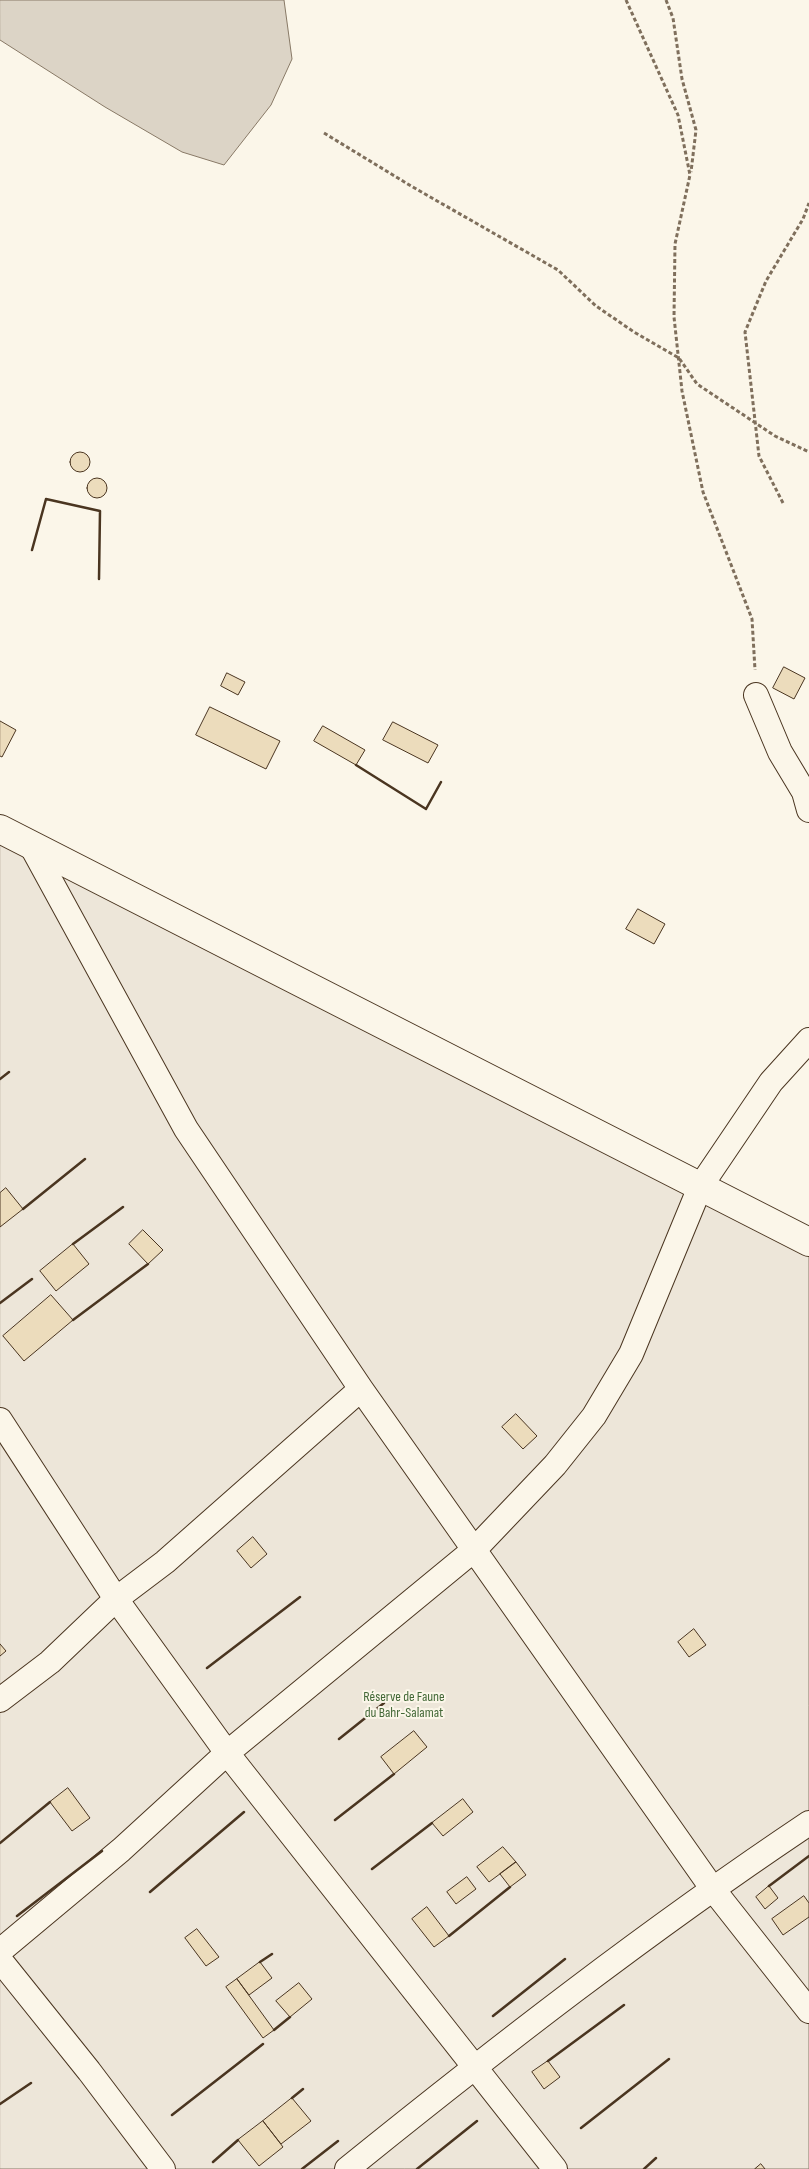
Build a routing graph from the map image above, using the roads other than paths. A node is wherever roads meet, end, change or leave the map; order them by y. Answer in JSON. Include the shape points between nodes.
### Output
{"nodes":[{"id":1,"x":756,"y":695,"type":"road end"},
{"id":2,"x":809,"y":810,"type":"edge"},
{"id":3,"x":0,"y":829,"type":"edge"},
{"id":4,"x":32,"y":846,"type":"junction"},
{"id":5,"x":809,"y":1040,"type":"edge"},
{"id":6,"x":700,"y":1187,"type":"junction"},
{"id":7,"x":809,"y":1242,"type":"edge"},
{"id":8,"x":361,"y":1389,"type":"junction"},
{"id":9,"x":0,"y":1420,"type":"edge"},
{"id":10,"x":475,"y":1549,"type":"junction"},
{"id":11,"x":116,"y":1599,"type":"junction"},
{"id":12,"x":0,"y":1700,"type":"edge"},
{"id":13,"x":227,"y":1753,"type":"junction"},
{"id":14,"x":809,"y":1823,"type":"edge"},
{"id":15,"x":712,"y":1888,"type":"junction"},
{"id":16,"x":0,"y":1951,"type":"edge"},
{"id":17,"x":0,"y":1960,"type":"edge"},
{"id":18,"x":809,"y":2011,"type":"edge"},
{"id":19,"x":474,"y":2067,"type":"junction"},
{"id":20,"x":163,"y":2169,"type":"edge"},
{"id":21,"x":347,"y":2169,"type":"edge"},
{"id":22,"x":555,"y":2169,"type":"edge"}],
"edges":[{"from":1,"to":2,"type":"street","via":[[780,752],[804,792]]},
{"from":3,"to":4,"type":"main road"},
{"from":4,"to":6,"type":"main road"},
{"from":4,"to":8,"type":"street","via":[[186,1129]]},
{"from":5,"to":6,"type":"street","via":[[771,1082]]},
{"from":6,"to":7,"type":"main road"},
{"from":6,"to":10,"type":"street","via":[[631,1354],[594,1416],[555,1466]]},
{"from":8,"to":10,"type":"street"},
{"from":8,"to":11,"type":"street","via":[[165,1562]]},
{"from":9,"to":11,"type":"street"},
{"from":10,"to":13,"type":"street"},
{"from":10,"to":15,"type":"street"},
{"from":11,"to":12,"type":"street","via":[[50,1662]]},
{"from":11,"to":13,"type":"street"},
{"from":13,"to":16,"type":"street","via":[[121,1850]]},
{"from":13,"to":19,"type":"street"},
{"from":14,"to":15,"type":"street"},
{"from":15,"to":18,"type":"street"},
{"from":15,"to":19,"type":"street"},
{"from":17,"to":20,"type":"street"},
{"from":19,"to":21,"type":"street"},
{"from":19,"to":22,"type":"street"}]}
